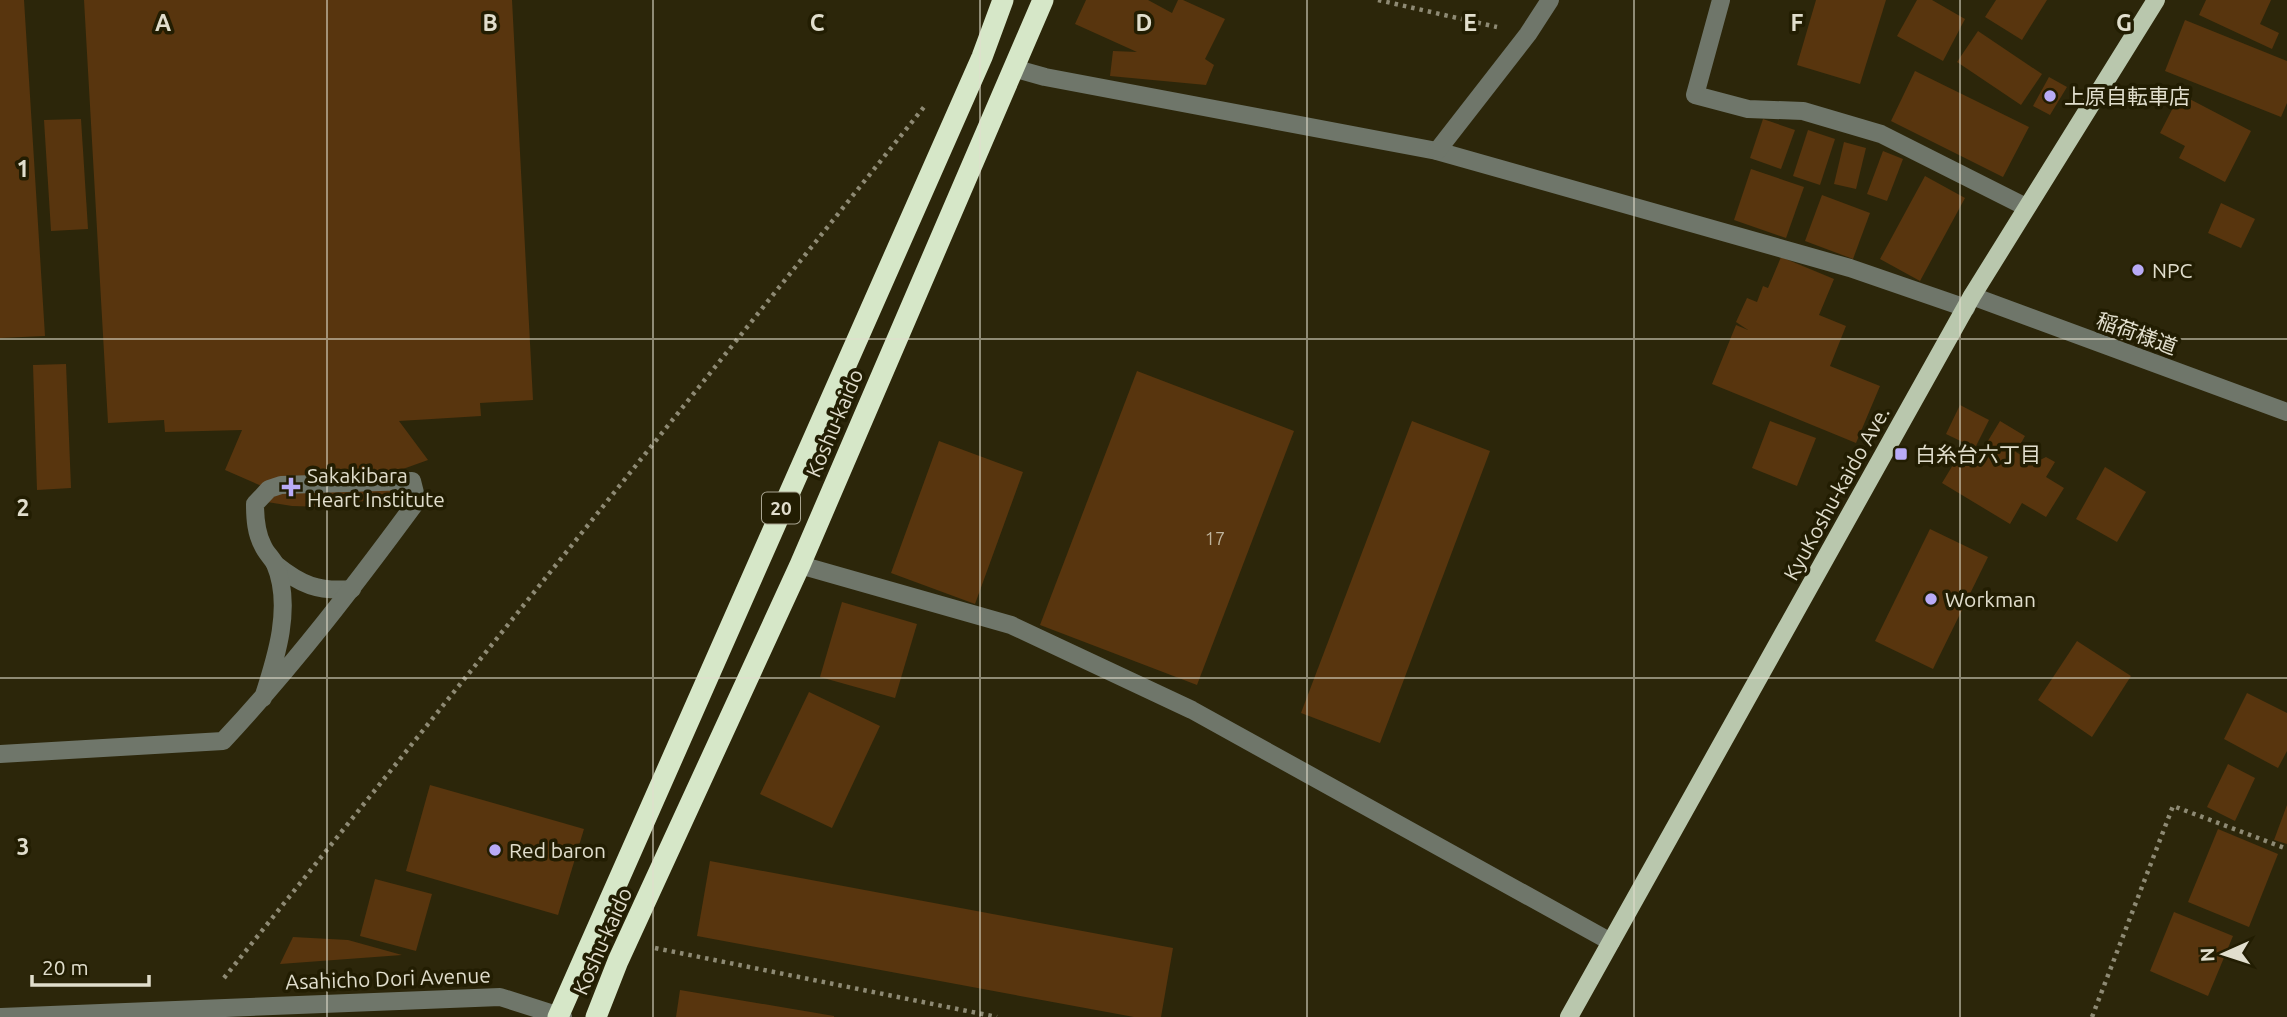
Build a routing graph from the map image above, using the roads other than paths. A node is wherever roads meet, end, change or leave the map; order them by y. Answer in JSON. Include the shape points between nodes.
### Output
{"nodes":[{"id":1,"x":1003,"y":0,"type":"edge"},
{"id":2,"x":1043,"y":0,"type":"edge"},
{"id":3,"x":1550,"y":0,"type":"edge"},
{"id":4,"x":1721,"y":0,"type":"edge"},
{"id":5,"x":2156,"y":0,"type":"edge"},
{"id":6,"x":1013,"y":68,"type":"junction"},
{"id":7,"x":1437,"y":150,"type":"junction"},
{"id":8,"x":2026,"y":207,"type":"junction"},
{"id":9,"x":1969,"y":302,"type":"junction"},
{"id":10,"x":2287,"y":412,"type":"edge"},
{"id":11,"x":275,"y":564,"type":"junction"},
{"id":12,"x":800,"y":565,"type":"junction"},
{"id":13,"x":352,"y":589,"type":"junction"},
{"id":14,"x":263,"y":698,"type":"junction"},
{"id":15,"x":0,"y":754,"type":"edge"},
{"id":16,"x":1611,"y":942,"type":"junction"},
{"id":17,"x":159,"y":1013,"type":"edge"},
{"id":18,"x":1,"y":1017,"type":"edge"},
{"id":19,"x":560,"y":1017,"type":"edge"},
{"id":20,"x":596,"y":1017,"type":"edge"},
{"id":21,"x":1569,"y":1017,"type":"edge"}],
"edges":[{"from":1,"to":19,"type":"highway","name":"Koshu-kaido","number":"20","via":[[982,57]]},
{"from":2,"to":6,"type":"highway","name":"Koshu-kaido","number":"20"},
{"from":3,"to":7,"type":"street"},
{"from":4,"to":8,"type":"street","via":[[1695,95],[1748,109],[1803,111],[1881,134]]},
{"from":5,"to":8,"type":"main road","name":"KyuKoshu-kaido Ave."},
{"from":6,"to":7,"type":"street","name":"稲荷様道"},
{"from":6,"to":12,"type":"highway","name":"Koshu-kaido","number":"20"},
{"from":7,"to":9,"type":"street","name":"稲荷様道"},
{"from":8,"to":9,"type":"main road","name":"KyuKoshu-kaido Ave."},
{"from":9,"to":10,"type":"street","name":"稲荷様道"},
{"from":9,"to":16,"type":"main road","name":"KyuKoshu-kaido Ave."},
{"from":11,"to":13,"type":"street","via":[[298,582],[330,591]]},
{"from":11,"to":13,"type":"street","via":[[255,524],[255,504],[269,489],[412,481],[417,501]]},
{"from":11,"to":14,"type":"street","via":[[282,597],[280,629]]},
{"from":12,"to":16,"type":"street","via":[[1023,630],[1192,710]]},
{"from":12,"to":20,"type":"highway","name":"Koshu-kaido","number":"20"},
{"from":13,"to":14,"type":"street"},
{"from":14,"to":15,"type":"street","via":[[223,741]]},
{"from":16,"to":21,"type":"main road","name":"KyuKoshu-kaido Ave."},
{"from":17,"to":18,"type":"street","name":"Asahicho Dori Avenue"},
{"from":17,"to":19,"type":"street","name":"Asahicho Dori Avenue","via":[[200,1007],[500,997]]}]}
